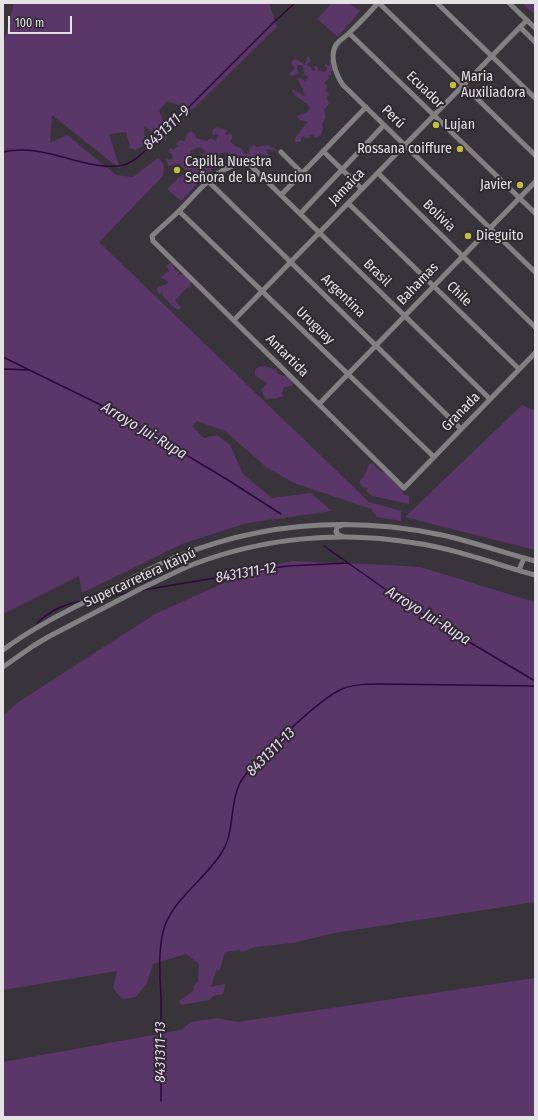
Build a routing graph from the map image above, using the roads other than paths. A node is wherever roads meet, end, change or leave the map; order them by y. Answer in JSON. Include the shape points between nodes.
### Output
{"nodes":[{"id":1,"x":378,"y":3,"type":"edge"},
{"id":2,"x":437,"y":3,"type":"edge"},
{"id":3,"x":509,"y":3,"type":"edge"},
{"id":4,"x":527,"y":20,"type":"junction"},
{"id":5,"x":520,"y":27,"type":"junction"},
{"id":6,"x":535,"y":28,"type":"edge"},
{"id":7,"x":349,"y":33,"type":"junction"},
{"id":8,"x":535,"y":42,"type":"edge"},
{"id":9,"x":492,"y":56,"type":"junction"},
{"id":10,"x":463,"y":85,"type":"junction"},
{"id":11,"x":535,"y":98,"type":"edge"},
{"id":12,"x":366,"y":107,"type":"junction"},
{"id":13,"x":434,"y":115,"type":"junction"},
{"id":14,"x":384,"y":125,"type":"junction"},
{"id":15,"x":405,"y":145,"type":"junction"},
{"id":16,"x":323,"y":151,"type":"junction"},
{"id":17,"x":280,"y":152,"type":"dead end"},
{"id":18,"x":535,"y":155,"type":"edge"},
{"id":19,"x":342,"y":169,"type":"junction"},
{"id":20,"x":302,"y":173,"type":"junction"},
{"id":21,"x":378,"y":173,"type":"junction"},
{"id":22,"x":208,"y":181,"type":"junction"},
{"id":23,"x":535,"y":182,"type":"edge"},
{"id":24,"x":362,"y":189,"type":"junction"},
{"id":25,"x":281,"y":195,"type":"junction"},
{"id":26,"x":519,"y":198,"type":"junction"},
{"id":27,"x":348,"y":203,"type":"junction"},
{"id":28,"x":179,"y":211,"type":"junction"},
{"id":29,"x":535,"y":213,"type":"edge"},
{"id":30,"x":300,"y":214,"type":"junction"},
{"id":31,"x":490,"y":228,"type":"junction"},
{"id":32,"x":319,"y":233,"type":"junction"},
{"id":33,"x":463,"y":256,"type":"junction"},
{"id":34,"x":291,"y":262,"type":"junction"},
{"id":35,"x":535,"y":272,"type":"edge"},
{"id":36,"x":434,"y":286,"type":"junction"},
{"id":37,"x":262,"y":291,"type":"junction"},
{"id":38,"x":404,"y":316,"type":"junction"},
{"id":39,"x":234,"y":320,"type":"junction"},
{"id":40,"x":535,"y":327,"type":"edge"},
{"id":41,"x":376,"y":345,"type":"junction"},
{"id":42,"x":535,"y":353,"type":"edge"},
{"id":43,"x":519,"y":369,"type":"junction"},
{"id":44,"x":348,"y":374,"type":"junction"},
{"id":45,"x":490,"y":399,"type":"junction"},
{"id":46,"x":319,"y":404,"type":"junction"},
{"id":47,"x":461,"y":429,"type":"junction"},
{"id":48,"x":434,"y":457,"type":"junction"},
{"id":49,"x":404,"y":488,"type":"joint"},
{"id":50,"x":346,"y":524,"type":"junction"},
{"id":51,"x":346,"y":538,"type":"junction"},
{"id":52,"x":524,"y":558,"type":"junction"},
{"id":53,"x":535,"y":561,"type":"edge"},
{"id":54,"x":519,"y":570,"type":"junction"},
{"id":55,"x":535,"y":575,"type":"edge"},
{"id":56,"x":3,"y":650,"type":"edge"},
{"id":57,"x":3,"y":667,"type":"edge"}],
"edges":[{"from":1,"to":7,"type":"street","name":"Perú"},
{"from":1,"to":10,"type":"street"},
{"from":2,"to":9,"type":"street"},
{"from":3,"to":4,"type":"street"},
{"from":4,"to":5,"type":"street","name":"Jamaica"},
{"from":4,"to":6,"type":"street"},
{"from":5,"to":8,"type":"street"},
{"from":5,"to":9,"type":"street","name":"Jamaica"},
{"from":7,"to":12,"type":"street","name":"Perú","via":[[337,43],[334,50],[336,72],[343,85]]},
{"from":7,"to":13,"type":"street","name":"Ecuador"},
{"from":9,"to":10,"type":"street","name":"Jamaica"},
{"from":9,"to":11,"type":"street"},
{"from":10,"to":13,"type":"street","name":"Jamaica"},
{"from":10,"to":18,"type":"street"},
{"from":12,"to":14,"type":"street","name":"Perú"},
{"from":12,"to":16,"type":"street"},
{"from":13,"to":15,"type":"street","name":"Jamaica"},
{"from":13,"to":26,"type":"street","name":"Ecuador"},
{"from":14,"to":15,"type":"street","name":"Perú"},
{"from":14,"to":19,"type":"street"},
{"from":15,"to":21,"type":"street","name":"Jamaica"},
{"from":15,"to":31,"type":"street","name":"Perú"},
{"from":16,"to":19,"type":"street"},
{"from":16,"to":20,"type":"street"},
{"from":17,"to":20,"type":"street"},
{"from":19,"to":24,"type":"street"},
{"from":19,"to":30,"type":"street"},
{"from":20,"to":25,"type":"street"},
{"from":21,"to":24,"type":"street","name":"Jamaica"},
{"from":21,"to":33,"type":"street","name":"Bolivia"},
{"from":22,"to":25,"type":"street","name":"Brasil","via":[[236,164],[248,163]]},
{"from":22,"to":28,"type":"street"},
{"from":22,"to":34,"type":"street","name":"Argentina"},
{"from":23,"to":26,"type":"street","name":"Bahamas"},
{"from":24,"to":27,"type":"street","name":"Jamaica"},
{"from":25,"to":30,"type":"street","name":"Brasil"},
{"from":26,"to":29,"type":"street","name":"Ecuador"},
{"from":26,"to":31,"type":"street","name":"Bahamas"},
{"from":27,"to":32,"type":"street","name":"Jamaica"},
{"from":27,"to":36,"type":"street","name":"Chile"},
{"from":28,"to":37,"type":"street","name":"Uruguay"},
{"from":28,"to":39,"type":"street","name":"Antartida","via":[[153,235],[153,241]]},
{"from":30,"to":32,"type":"street","name":"Brasil"},
{"from":31,"to":33,"type":"street","name":"Bahamas"},
{"from":31,"to":35,"type":"street","name":"Perú"},
{"from":32,"to":34,"type":"street","name":"Jamaica"},
{"from":32,"to":38,"type":"street","name":"Brasil"},
{"from":33,"to":36,"type":"street","name":"Bahamas"},
{"from":33,"to":40,"type":"street","name":"Bolivia"},
{"from":34,"to":37,"type":"street","name":"Jamaica"},
{"from":34,"to":41,"type":"street","name":"Argentina"},
{"from":36,"to":38,"type":"street","name":"Bahamas"},
{"from":36,"to":43,"type":"street","name":"Chile"},
{"from":37,"to":39,"type":"street","name":"Jamaica"},
{"from":37,"to":44,"type":"street","name":"Uruguay"},
{"from":38,"to":41,"type":"street","name":"Bahamas"},
{"from":38,"to":45,"type":"street","name":"Brasil"},
{"from":39,"to":46,"type":"street","name":"Antartida"},
{"from":41,"to":44,"type":"street","name":"Bahamas"},
{"from":41,"to":47,"type":"street","name":"Argentina"},
{"from":42,"to":43,"type":"street","name":"Granada"},
{"from":43,"to":45,"type":"street","name":"Granada"},
{"from":44,"to":46,"type":"street","name":"Bahamas"},
{"from":44,"to":48,"type":"street","name":"Uruguay"},
{"from":45,"to":47,"type":"street","name":"Granada"},
{"from":46,"to":49,"type":"street","name":"Antartida"},
{"from":47,"to":48,"type":"street","name":"Granada"},
{"from":48,"to":49,"type":"street","name":"Granada"},
{"from":50,"to":51,"type":"street","via":[[337,527],[336,532]]},
{"from":50,"to":52,"type":"street","name":"Supercarretera Itaipú","via":[[423,531],[472,542]]},
{"from":50,"to":56,"type":"street","name":"Supercarretera Itaipú","via":[[264,531],[189,552],[159,564],[81,604]]},
{"from":51,"to":54,"type":"street","name":"Supercarretera Itaipú","via":[[415,543]]},
{"from":51,"to":57,"type":"street","name":"Supercarretera Itaipú","via":[[270,543],[189,566],[48,637]]},
{"from":52,"to":53,"type":"street","name":"Supercarretera Itaipú"},
{"from":52,"to":54,"type":"street"},
{"from":54,"to":55,"type":"street","name":"Supercarretera Itaipú"}]}
